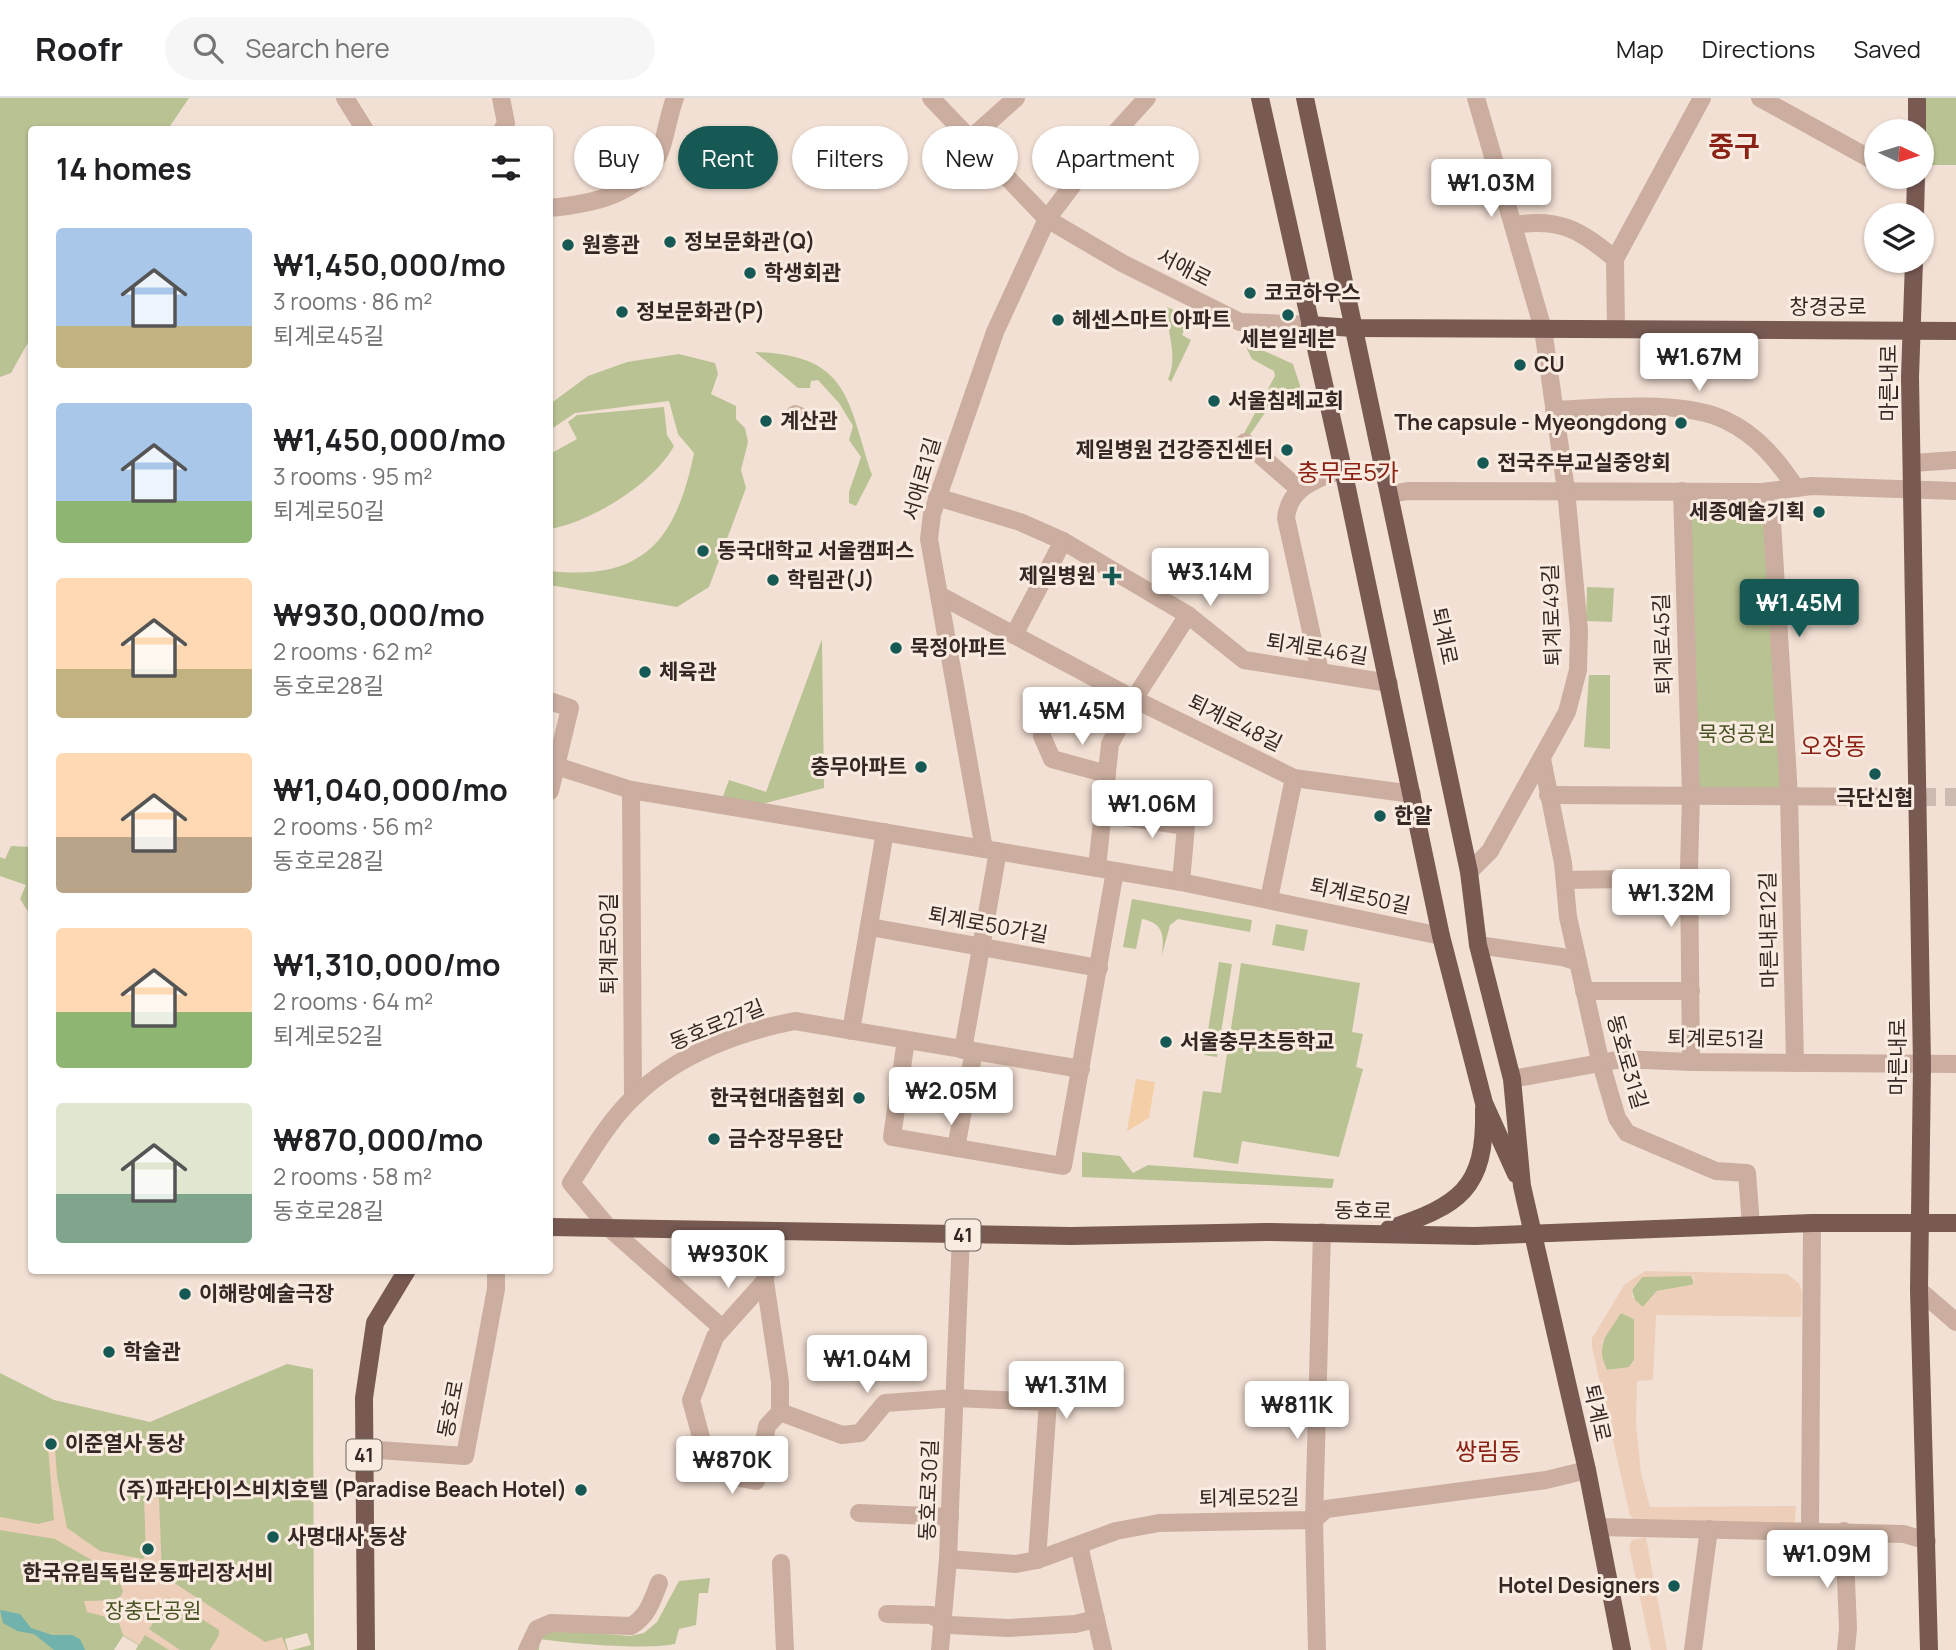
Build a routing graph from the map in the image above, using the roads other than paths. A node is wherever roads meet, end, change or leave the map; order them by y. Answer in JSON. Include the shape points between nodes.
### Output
{"nodes":[{"id":1,"x":345,"y":98,"type":"edge"},
{"id":2,"x":501,"y":98,"type":"edge"},
{"id":3,"x":675,"y":98,"type":"edge"},
{"id":4,"x":931,"y":98,"type":"edge"},
{"id":5,"x":1016,"y":98,"type":"edge"},
{"id":6,"x":1147,"y":98,"type":"edge"},
{"id":7,"x":1260,"y":98,"type":"edge"},
{"id":8,"x":1305,"y":98,"type":"edge"},
{"id":9,"x":1476,"y":98,"type":"edge"},
{"id":10,"x":1702,"y":98,"type":"edge"},
{"id":11,"x":1917,"y":98,"type":"edge"},
{"id":12,"x":1765,"y":99,"type":"edge"},
{"id":13,"x":1917,"y":119,"type":"edge"},
{"id":14,"x":363,"y":126,"type":"edge"},
{"id":15,"x":504,"y":126,"type":"edge"},
{"id":16,"x":958,"y":126,"type":"edge"},
{"id":17,"x":985,"y":126,"type":"edge"},
{"id":18,"x":1864,"y":155,"type":"edge"},
{"id":19,"x":1018,"y":189,"type":"edge"},
{"id":20,"x":553,"y":208,"type":"edge"},
{"id":21,"x":1046,"y":219,"type":"junction"},
{"id":22,"x":1513,"y":225,"type":"junction"},
{"id":23,"x":1615,"y":259,"type":"junction"},
{"id":24,"x":1914,"y":273,"type":"edge"},
{"id":25,"x":1310,"y":325,"type":"junction"},
{"id":26,"x":1353,"y":328,"type":"junction"},
{"id":27,"x":1543,"y":329,"type":"junction"},
{"id":28,"x":1616,"y":329,"type":"junction"},
{"id":29,"x":1912,"y":330,"type":"junction"},
{"id":30,"x":1956,"y":331,"type":"edge"},
{"id":31,"x":1554,"y":410,"type":"junction"},
{"id":32,"x":1245,"y":442,"type":"dead end"},
{"id":33,"x":1956,"y":460,"type":"edge"},
{"id":34,"x":1913,"y":463,"type":"junction"},
{"id":35,"x":1343,"y":469,"type":"junction"},
{"id":36,"x":1796,"y":488,"type":"junction"},
{"id":37,"x":1913,"y":488,"type":"junction"},
{"id":38,"x":1298,"y":489,"type":"junction"},
{"id":39,"x":1566,"y":490,"type":"junction"},
{"id":40,"x":1682,"y":491,"type":"junction"},
{"id":41,"x":1956,"y":491,"type":"edge"},
{"id":42,"x":1762,"y":492,"type":"junction"},
{"id":43,"x":1391,"y":494,"type":"junction"},
{"id":44,"x":937,"y":497,"type":"junction"},
{"id":45,"x":1063,"y":541,"type":"junction"},
{"id":46,"x":939,"y":595,"type":"junction"},
{"id":47,"x":1188,"y":615,"type":"junction"},
{"id":48,"x":1014,"y":635,"type":"junction"},
{"id":49,"x":1320,"y":672,"type":"junction"},
{"id":50,"x":1390,"y":684,"type":"junction"},
{"id":51,"x":1133,"y":699,"type":"junction"},
{"id":52,"x":553,"y":702,"type":"edge"},
{"id":53,"x":1042,"y":736,"type":"dead end"},
{"id":54,"x":1542,"y":759,"type":"junction"},
{"id":55,"x":556,"y":766,"type":"junction"},
{"id":56,"x":1107,"y":774,"type":"junction"},
{"id":57,"x":553,"y":778,"type":"edge"},
{"id":58,"x":1294,"y":778,"type":"junction"},
{"id":59,"x":631,"y":790,"type":"junction"},
{"id":60,"x":1412,"y":794,"type":"junction"},
{"id":61,"x":1548,"y":795,"type":"junction"},
{"id":62,"x":1789,"y":795,"type":"junction"},
{"id":63,"x":1691,"y":796,"type":"junction"},
{"id":64,"x":1918,"y":797,"type":"junction"},
{"id":65,"x":1103,"y":814,"type":"junction"},
{"id":66,"x":885,"y":832,"type":"junction"},
{"id":67,"x":991,"y":850,"type":"junction"},
{"id":68,"x":1097,"y":868,"type":"junction"},
{"id":69,"x":1115,"y":871,"type":"junction"},
{"id":70,"x":1469,"y":872,"type":"junction"},
{"id":71,"x":1689,"y":878,"type":"junction"},
{"id":72,"x":1565,"y":880,"type":"junction"},
{"id":73,"x":1181,"y":882,"type":"junction"},
{"id":74,"x":1269,"y":899,"type":"junction"},
{"id":75,"x":870,"y":927,"type":"junction"},
{"id":76,"x":1441,"y":936,"type":"junction"},
{"id":77,"x":1478,"y":945,"type":"junction"},
{"id":78,"x":981,"y":947,"type":"junction"},
{"id":79,"x":1578,"y":962,"type":"junction"},
{"id":80,"x":1099,"y":968,"type":"junction"},
{"id":81,"x":1584,"y":990,"type":"junction"},
{"id":82,"x":1691,"y":991,"type":"junction"},
{"id":83,"x":850,"y":1031,"type":"junction"},
{"id":84,"x":906,"y":1040,"type":"junction"},
{"id":85,"x":969,"y":1051,"type":"junction"},
{"id":86,"x":1600,"y":1060,"type":"junction"},
{"id":87,"x":1691,"y":1062,"type":"junction"},
{"id":88,"x":1795,"y":1063,"type":"junction"},
{"id":89,"x":1956,"y":1064,"type":"edge"},
{"id":90,"x":1922,"y":1065,"type":"junction"},
{"id":91,"x":1081,"y":1069,"type":"junction"},
{"id":92,"x":1512,"y":1079,"type":"junction"},
{"id":93,"x":633,"y":1097,"type":"junction"},
{"id":94,"x":1484,"y":1103,"type":"junction"},
{"id":95,"x":956,"y":1148,"type":"junction"},
{"id":96,"x":1522,"y":1186,"type":"junction"},
{"id":97,"x":1921,"y":1200,"type":"junction"},
{"id":98,"x":1886,"y":1222,"type":"junction"},
{"id":99,"x":1920,"y":1222,"type":"junction"},
{"id":100,"x":1812,"y":1223,"type":"junction"},
{"id":101,"x":1956,"y":1223,"type":"edge"},
{"id":102,"x":1751,"y":1225,"type":"junction"},
{"id":103,"x":553,"y":1227,"type":"edge"},
{"id":104,"x":608,"y":1227,"type":"junction"},
{"id":105,"x":768,"y":1232,"type":"junction"},
{"id":106,"x":1322,"y":1232,"type":"junction"},
{"id":107,"x":1531,"y":1233,"type":"junction"},
{"id":108,"x":1376,"y":1234,"type":"junction"},
{"id":109,"x":961,"y":1235,"type":"junction"},
{"id":110,"x":405,"y":1274,"type":"edge"},
{"id":111,"x":496,"y":1274,"type":"edge"},
{"id":112,"x":765,"y":1281,"type":"junction"},
{"id":113,"x":1919,"y":1290,"type":"junction"},
{"id":114,"x":1956,"y":1322,"type":"edge"},
{"id":115,"x":721,"y":1327,"type":"junction"},
{"id":116,"x":955,"y":1398,"type":"junction"},
{"id":117,"x":780,"y":1412,"type":"junction"},
{"id":118,"x":364,"y":1449,"type":"junction"},
{"id":119,"x":1587,"y":1471,"type":"junction"},
{"id":120,"x":859,"y":1513,"type":"dead end"},
{"id":121,"x":950,"y":1517,"type":"junction"},
{"id":122,"x":1314,"y":1520,"type":"junction"},
{"id":123,"x":1598,"y":1527,"type":"junction"},
{"id":124,"x":1709,"y":1529,"type":"junction"},
{"id":125,"x":1810,"y":1530,"type":"junction"},
{"id":126,"x":1844,"y":1531,"type":"junction"},
{"id":127,"x":1927,"y":1541,"type":"junction"},
{"id":128,"x":1079,"y":1545,"type":"junction"},
{"id":129,"x":948,"y":1559,"type":"junction"},
{"id":130,"x":1038,"y":1560,"type":"junction"},
{"id":131,"x":781,"y":1563,"type":"dead end"},
{"id":132,"x":659,"y":1583,"type":"dead end"},
{"id":133,"x":887,"y":1614,"type":"dead end"},
{"id":134,"x":1096,"y":1619,"type":"junction"},
{"id":135,"x":943,"y":1622,"type":"junction"},
{"id":136,"x":366,"y":1650,"type":"edge"},
{"id":137,"x":527,"y":1650,"type":"edge"},
{"id":138,"x":785,"y":1650,"type":"edge"},
{"id":139,"x":940,"y":1650,"type":"edge"},
{"id":140,"x":1103,"y":1650,"type":"edge"},
{"id":141,"x":1317,"y":1650,"type":"edge"},
{"id":142,"x":1622,"y":1650,"type":"edge"},
{"id":143,"x":1693,"y":1650,"type":"edge"},
{"id":144,"x":1846,"y":1650,"type":"edge"},
{"id":145,"x":1929,"y":1650,"type":"edge"}],
"edges":[{"from":1,"to":14,"type":"street"},
{"from":2,"to":15,"type":"street"},
{"from":3,"to":20,"type":"street","via":[[659,154],[644,177],[590,204]]},
{"from":4,"to":16,"type":"street","name":"서애로"},
{"from":5,"to":17,"type":"street"},
{"from":6,"to":21,"type":"street"},
{"from":7,"to":25,"type":"main road","name":"퇴계로"},
{"from":8,"to":26,"type":"main road","name":"퇴계로"},
{"from":9,"to":22,"type":"street","name":"퇴계로49길"},
{"from":10,"to":23,"type":"street"},
{"from":11,"to":13,"type":"main road"},
{"from":12,"to":18,"type":"street"},
{"from":19,"to":21,"type":"street","name":"서애로"},
{"from":21,"to":25,"type":"street","name":"서애로","via":[[1122,263],[1240,321]]},
{"from":21,"to":44,"type":"street","name":"서애로1길","via":[[995,332]]},
{"from":22,"to":23,"type":"street","via":[[1563,223],[1594,240]]},
{"from":22,"to":27,"type":"street","name":"퇴계로49길"},
{"from":23,"to":28,"type":"street"},
{"from":24,"to":29,"type":"main road","name":"마른내로"},
{"from":25,"to":26,"type":"main road","name":"창경궁로"},
{"from":25,"to":35,"type":"main road","name":"퇴계로"},
{"from":26,"to":27,"type":"main road","name":"창경궁로"},
{"from":26,"to":43,"type":"main road","name":"퇴계로"},
{"from":27,"to":28,"type":"main road","name":"창경궁로"},
{"from":27,"to":31,"type":"street","name":"퇴계로49길"},
{"from":28,"to":29,"type":"main road","name":"창경궁로"},
{"from":29,"to":30,"type":"main road","name":"창경궁로"},
{"from":29,"to":34,"type":"main road","name":"마른내로"},
{"from":31,"to":36,"type":"street","via":[[1637,407],[1693,411],[1725,420],[1754,438],[1779,462]]},
{"from":31,"to":39,"type":"street","name":"퇴계로49길"},
{"from":32,"to":38,"type":"street"},
{"from":33,"to":34,"type":"street"},
{"from":34,"to":37,"type":"main road","name":"마른내로"},
{"from":35,"to":38,"type":"street"},
{"from":35,"to":50,"type":"main road","name":"퇴계로"},
{"from":36,"to":37,"type":"street"},
{"from":36,"to":42,"type":"street"},
{"from":37,"to":41,"type":"street"},
{"from":37,"to":64,"type":"main road","name":"마른내로"},
{"from":38,"to":49,"type":"street","via":[[1287,503],[1286,518]]},
{"from":39,"to":40,"type":"street"},
{"from":39,"to":43,"type":"street"},
{"from":39,"to":54,"type":"street","name":"퇴계로49길","via":[[1579,630],[1578,670],[1567,712]]},
{"from":40,"to":42,"type":"street"},
{"from":40,"to":63,"type":"street","name":"퇴계로45길"},
{"from":42,"to":62,"type":"street","via":[[1772,522]]},
{"from":43,"to":70,"type":"main road","name":"퇴계로"},
{"from":44,"to":45,"type":"street","name":"퇴계로46길","via":[[1020,522]]},
{"from":44,"to":46,"type":"street","name":"서애로1길","via":[[929,539]]},
{"from":45,"to":47,"type":"street","name":"퇴계로46길"},
{"from":45,"to":48,"type":"street"},
{"from":46,"to":48,"type":"street","name":"퇴계로48길"},
{"from":46,"to":67,"type":"street","name":"서애로1길"},
{"from":47,"to":49,"type":"street","name":"퇴계로46길","via":[[1244,660]]},
{"from":47,"to":51,"type":"street"},
{"from":48,"to":51,"type":"street","name":"퇴계로48길"},
{"from":49,"to":50,"type":"street","name":"퇴계로46길"},
{"from":50,"to":60,"type":"main road","name":"퇴계로"},
{"from":51,"to":56,"type":"street","via":[[1110,744]]},
{"from":51,"to":58,"type":"street","name":"퇴계로48길"},
{"from":52,"to":55,"type":"street","via":[[570,708]]},
{"from":53,"to":56,"type":"street","via":[[1052,759]]},
{"from":54,"to":61,"type":"street","name":"동호로31길"},
{"from":54,"to":70,"type":"street","name":"퇴계로49길","via":[[1490,851]]},
{"from":55,"to":57,"type":"street"},
{"from":55,"to":59,"type":"street","name":"퇴계로50길"},
{"from":56,"to":65,"type":"street"},
{"from":58,"to":60,"type":"street","name":"퇴계로48길"},
{"from":58,"to":74,"type":"street"},
{"from":59,"to":66,"type":"street","name":"퇴계로50길"},
{"from":59,"to":93,"type":"street","name":"퇴계로50길"},
{"from":60,"to":76,"type":"main road","name":"퇴계로"},
{"from":61,"to":63,"type":"street"},
{"from":61,"to":72,"type":"street","name":"동호로31길"},
{"from":62,"to":63,"type":"street"},
{"from":62,"to":64,"type":"street"},
{"from":62,"to":88,"type":"street","name":"마른내로12길"},
{"from":63,"to":71,"type":"street"},
{"from":64,"to":90,"type":"main road","name":"마른내로"},
{"from":65,"to":68,"type":"street"},
{"from":65,"to":73,"type":"street","via":[[1186,825]]},
{"from":66,"to":67,"type":"street","name":"퇴계로50길"},
{"from":66,"to":75,"type":"street"},
{"from":67,"to":68,"type":"street","name":"퇴계로50길"},
{"from":67,"to":78,"type":"street"},
{"from":68,"to":69,"type":"street","name":"퇴계로50길"},
{"from":69,"to":73,"type":"street","name":"퇴계로50길"},
{"from":69,"to":80,"type":"street"},
{"from":70,"to":77,"type":"main road","name":"퇴계로"},
{"from":71,"to":72,"type":"street"},
{"from":71,"to":82,"type":"street"},
{"from":72,"to":79,"type":"street","name":"동호로31길"},
{"from":73,"to":74,"type":"street","name":"퇴계로50길"},
{"from":74,"to":76,"type":"street","name":"퇴계로50길"},
{"from":75,"to":78,"type":"street","name":"퇴계로50가길"},
{"from":75,"to":83,"type":"street"},
{"from":76,"to":94,"type":"main road","name":"퇴계로"},
{"from":77,"to":79,"type":"street"},
{"from":77,"to":92,"type":"main road","name":"퇴계로"},
{"from":78,"to":80,"type":"street","name":"퇴계로50가길"},
{"from":78,"to":85,"type":"street"},
{"from":79,"to":81,"type":"street","name":"동호로31길"},
{"from":80,"to":91,"type":"street"},
{"from":81,"to":82,"type":"street","name":"동호로31길"},
{"from":81,"to":86,"type":"street","name":"동호로31길"},
{"from":82,"to":87,"type":"street"},
{"from":83,"to":84,"type":"street","name":"동호로27길"},
{"from":83,"to":93,"type":"street","name":"동호로27길","via":[[795,1021],[772,1026],[685,1058]]},
{"from":84,"to":85,"type":"street","name":"동호로27길"},
{"from":84,"to":95,"type":"street","via":[[892,1137]]},
{"from":85,"to":91,"type":"street","name":"동호로27길"},
{"from":85,"to":95,"type":"street"},
{"from":86,"to":87,"type":"street","name":"퇴계로51길"},
{"from":86,"to":92,"type":"street","name":"퇴계로51길"},
{"from":86,"to":102,"type":"street","name":"동호로31길","via":[[1627,1133],[1716,1171],[1746,1173]]},
{"from":87,"to":88,"type":"street","name":"퇴계로51길"},
{"from":88,"to":90,"type":"street","name":"퇴계로51길"},
{"from":89,"to":90,"type":"street","name":"퇴계로51길"},
{"from":90,"to":97,"type":"main road","name":"마른내로"},
{"from":91,"to":95,"type":"street","via":[[1063,1166]]},
{"from":92,"to":96,"type":"main road","name":"퇴계로"},
{"from":93,"to":104,"type":"street","name":"동호로27길","via":[[570,1183]]},
{"from":94,"to":96,"type":"main road","name":"퇴계로"},
{"from":94,"to":108,"type":"main road","via":[[1481,1159],[1453,1202],[1437,1213]]},
{"from":96,"to":107,"type":"main road","name":"퇴계로"},
{"from":97,"to":98,"type":"main road"},
{"from":97,"to":99,"type":"main road","name":"마른내로"},
{"from":98,"to":99,"type":"main road","name":"동호로"},
{"from":98,"to":100,"type":"main road","name":"동호로"},
{"from":99,"to":101,"type":"main road","name":"동호로"},
{"from":99,"to":113,"type":"main road","name":"마른내로"},
{"from":100,"to":102,"type":"main road","name":"동호로"},
{"from":100,"to":125,"type":"street"},
{"from":102,"to":107,"type":"main road","name":"동호로"},
{"from":103,"to":104,"type":"main road","name":"동호로","number":"41"},
{"from":104,"to":105,"type":"main road","name":"동호로","number":"41"},
{"from":104,"to":115,"type":"street"},
{"from":105,"to":109,"type":"main road","name":"동호로","number":"41"},
{"from":105,"to":112,"type":"street"},
{"from":106,"to":108,"type":"main road","name":"동호로","number":"41"},
{"from":106,"to":109,"type":"main road","name":"동호로","number":"41"},
{"from":106,"to":122,"type":"street"},
{"from":107,"to":108,"type":"main road","name":"동호로"},
{"from":107,"to":119,"type":"main road","name":"퇴계로"},
{"from":109,"to":116,"type":"street","name":"동호로30길"},
{"from":110,"to":118,"type":"main road","number":"41","via":[[375,1323],[363,1398]]},
{"from":111,"to":118,"type":"street","name":"동호로","via":[[465,1456]]},
{"from":112,"to":115,"type":"street"},
{"from":112,"to":117,"type":"street"},
{"from":113,"to":114,"type":"street"},
{"from":113,"to":127,"type":"main road","name":"마른내로"},
{"from":115,"to":117,"type":"street","via":[[691,1399],[702,1441],[734,1477],[756,1480],[767,1426]]},
{"from":116,"to":117,"type":"street","via":[[885,1403],[860,1433],[842,1435]]},
{"from":116,"to":121,"type":"street","name":"동호로30길"},
{"from":116,"to":130,"type":"street","via":[[1048,1402]]},
{"from":118,"to":136,"type":"main road","number":"41"},
{"from":119,"to":122,"type":"street","name":"퇴계로52길","via":[[1326,1509]]},
{"from":119,"to":123,"type":"main road","name":"퇴계로"},
{"from":120,"to":121,"type":"street"},
{"from":121,"to":129,"type":"street","name":"동호로30길"},
{"from":122,"to":128,"type":"street","name":"퇴계로52길","via":[[1159,1523],[1116,1531]]},
{"from":122,"to":141,"type":"street"},
{"from":123,"to":124,"type":"street"},
{"from":123,"to":142,"type":"main road","name":"퇴계로"},
{"from":124,"to":125,"type":"street"},
{"from":124,"to":143,"type":"street"},
{"from":125,"to":126,"type":"street"},
{"from":126,"to":127,"type":"street","via":[[1904,1534]]},
{"from":126,"to":144,"type":"street"},
{"from":127,"to":145,"type":"main road","name":"마른내로"},
{"from":128,"to":130,"type":"street","name":"퇴계로52길"},
{"from":128,"to":134,"type":"street"},
{"from":129,"to":130,"type":"street","name":"퇴계로52길","via":[[1016,1564]]},
{"from":129,"to":135,"type":"street","name":"동호로30길"},
{"from":131,"to":138,"type":"street"},
{"from":132,"to":137,"type":"street","via":[[649,1610],[631,1626],[551,1623],[537,1629]]},
{"from":133,"to":135,"type":"street","via":[[931,1615]]},
{"from":134,"to":135,"type":"street","via":[[1029,1628]]},
{"from":134,"to":140,"type":"street"},
{"from":135,"to":139,"type":"street","name":"동호로30길"}]}
